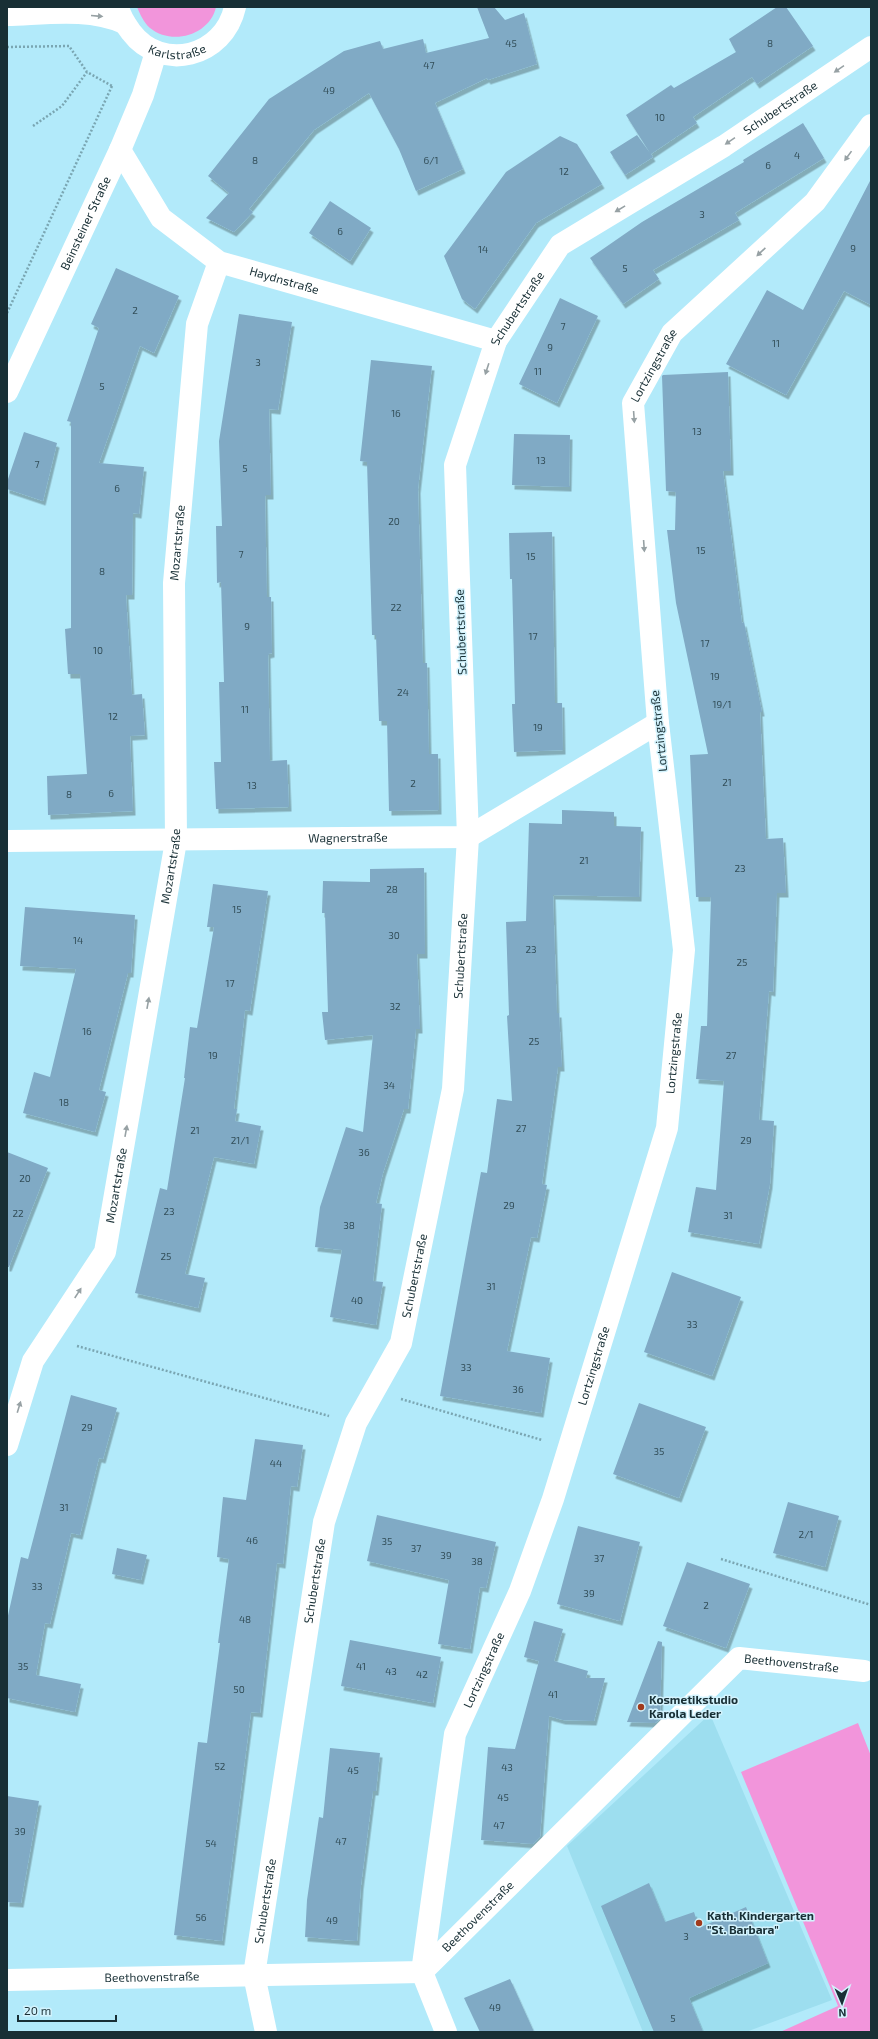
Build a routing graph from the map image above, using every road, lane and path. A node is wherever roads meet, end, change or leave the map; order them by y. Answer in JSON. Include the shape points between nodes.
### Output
{"nodes":[{"id":1,"x":235,"y":7,"type":"edge"},
{"id":2,"x":7,"y":15,"type":"edge"},
{"id":3,"x":121,"y":15,"type":"edge"},
{"id":4,"x":7,"y":46,"type":"edge"},
{"id":5,"x":871,"y":47,"type":"edge"},
{"id":6,"x":156,"y":52,"type":"junction"},
{"id":7,"x":87,"y":72,"type":"junction"},
{"id":8,"x":871,"y":125,"type":"edge"},
{"id":9,"x":33,"y":126,"type":"dead end"},
{"id":10,"x":120,"y":150,"type":"junction"},
{"id":11,"x":219,"y":262,"type":"junction"},
{"id":12,"x":7,"y":313,"type":"edge"},
{"id":13,"x":496,"y":341,"type":"junction"},
{"id":14,"x":7,"y":392,"type":"edge"},
{"id":15,"x":658,"y":723,"type":"junction"},
{"id":16,"x":468,"y":837,"type":"junction"},
{"id":17,"x":7,"y":841,"type":"edge"},
{"id":18,"x":176,"y":841,"type":"junction"},
{"id":19,"x":49,"y":1338,"type":"junction"},
{"id":20,"x":375,"y":1392,"type":"junction"},
{"id":21,"x":356,"y":1423,"type":"junction"},
{"id":22,"x":519,"y":1433,"type":"dead end"},
{"id":23,"x":7,"y":1445,"type":"edge"},
{"id":24,"x":721,"y":1559,"type":"dead end"},
{"id":25,"x":871,"y":1605,"type":"edge"},
{"id":26,"x":864,"y":1671,"type":"dead end"},
{"id":27,"x":422,"y":1972,"type":"junction"},
{"id":28,"x":254,"y":1975,"type":"junction"},
{"id":29,"x":7,"y":1980,"type":"edge"},
{"id":30,"x":266,"y":2032,"type":"edge"},
{"id":31,"x":446,"y":2032,"type":"edge"}],
"edges":[{"from":1,"to":6,"type":"street","name":"Karlstraße","via":[[233,18],[224,34],[210,46],[193,54],[174,56]]},
{"from":2,"to":3,"type":"street","one_way":true},
{"from":3,"to":6,"type":"street","name":"Karlstraße","via":[[138,42]]},
{"from":4,"to":7,"type":"path","via":[[69,46]]},
{"from":5,"to":13,"type":"street","name":"Schubertstraße","one_way":true,"via":[[724,146],[560,245]]},
{"from":6,"to":10,"type":"street","name":"Beinsteiner Straße","via":[[143,95]]},
{"from":7,"to":9,"type":"path","via":[[62,106]]},
{"from":7,"to":12,"type":"path","via":[[112,86]]},
{"from":8,"to":15,"type":"street","name":"Lortzingstraße","one_way":true,"via":[[815,202],[672,333],[633,403]]},
{"from":10,"to":11,"type":"street","name":"Haydnstraße","via":[[161,218]]},
{"from":10,"to":14,"type":"street","name":"Beinsteiner Straße"},
{"from":11,"to":13,"type":"street","name":"Haydnstraße"},
{"from":11,"to":18,"type":"street","name":"Mozartstraße","via":[[197,324],[174,583]]},
{"from":13,"to":16,"type":"street","name":"Schubertstraße","one_way":true,"via":[[456,466]]},
{"from":15,"to":16,"type":"street"},
{"from":15,"to":27,"type":"street","name":"Lortzingstraße","via":[[684,950],[667,1128],[553,1500],[520,1591],[454,1734]]},
{"from":16,"to":18,"type":"street","name":"Wagnerstraße"},
{"from":16,"to":20,"type":"street","name":"Schubertstraße","via":[[453,1089],[401,1343]]},
{"from":17,"to":18,"type":"street","name":"Wagnerstraße"},
{"from":19,"to":18,"type":"street","name":"Mozartstraße","one_way":true,"via":[[105,1252]]},
{"from":19,"to":21,"type":"path"},
{"from":23,"to":19,"type":"street","name":"Mozartstraße","one_way":true,"via":[[33,1361]]},
{"from":20,"to":21,"type":"street","name":"Schubertstraße"},
{"from":20,"to":22,"type":"path"},
{"from":21,"to":28,"type":"street","name":"Schubertstraße","via":[[324,1522]]},
{"from":24,"to":25,"type":"path"},
{"from":26,"to":27,"type":"street","name":"Beethovenstraße","via":[[739,1658]]},
{"from":27,"to":28,"type":"street","name":"Beethovenstraße"},
{"from":27,"to":31,"type":"street","name":"Lortzingstraße"},
{"from":28,"to":29,"type":"street","name":"Beethovenstraße"},
{"from":28,"to":30,"type":"street","name":"Schubertstraße"}]}
